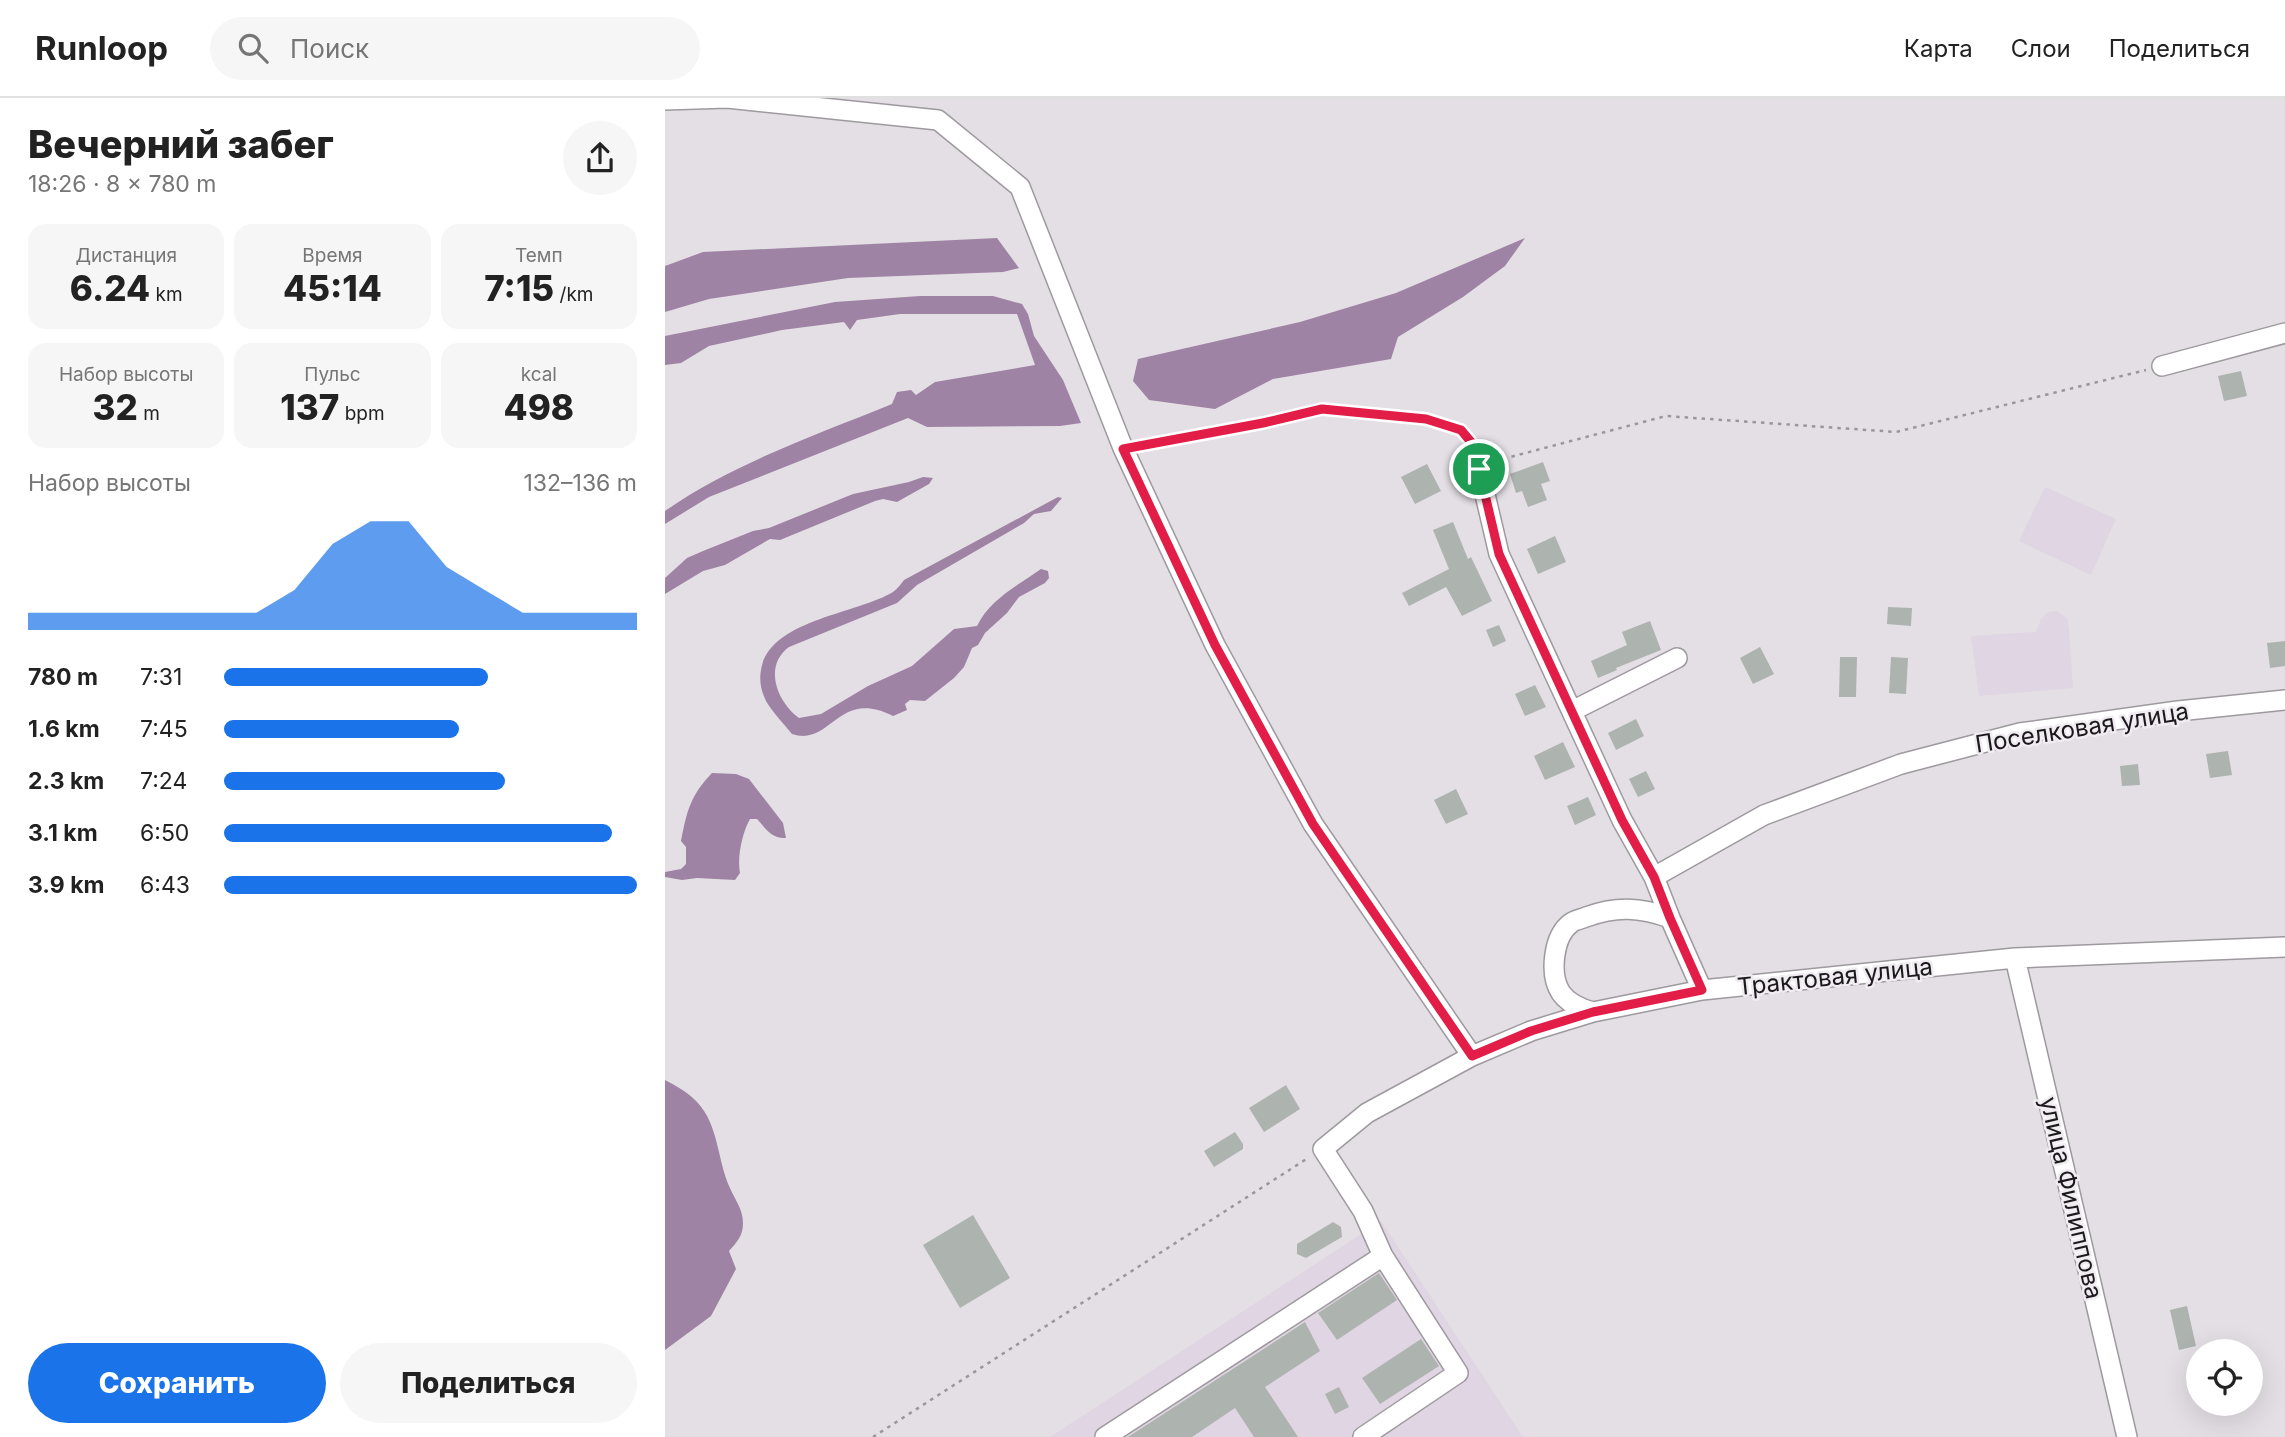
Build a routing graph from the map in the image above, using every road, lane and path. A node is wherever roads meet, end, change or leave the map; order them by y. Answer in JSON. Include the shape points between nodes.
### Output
{"nodes":[{"id":1,"x":665,"y":100,"type":"edge"},
{"id":2,"x":2285,"y":333,"type":"edge"},
{"id":3,"x":2162,"y":366,"type":"joint"},
{"id":4,"x":1123,"y":449,"type":"junction"},
{"id":5,"x":1479,"y":469,"type":"junction"},
{"id":6,"x":1678,"y":658,"type":"dead end"},
{"id":7,"x":2285,"y":700,"type":"edge"},
{"id":8,"x":1572,"y":711,"type":"junction"},
{"id":9,"x":1654,"y":877,"type":"junction"},
{"id":10,"x":1670,"y":918,"type":"junction"},
{"id":11,"x":2285,"y":947,"type":"edge"},
{"id":12,"x":2015,"y":958,"type":"junction"},
{"id":13,"x":1702,"y":990,"type":"junction"},
{"id":14,"x":1593,"y":1012,"type":"junction"},
{"id":15,"x":1472,"y":1056,"type":"junction"},
{"id":16,"x":1323,"y":1149,"type":"junction"},
{"id":17,"x":1383,"y":1256,"type":"junction"},
{"id":18,"x":873,"y":1437,"type":"edge"},
{"id":19,"x":1105,"y":1437,"type":"edge"},
{"id":20,"x":1363,"y":1437,"type":"edge"},
{"id":21,"x":2127,"y":1437,"type":"edge"}],
"edges":[{"from":1,"to":4,"type":"street","via":[[727,99],[938,120],[1020,187]]},
{"from":2,"to":3,"type":"street"},
{"from":3,"to":5,"type":"path","via":[[1896,432],[1666,416],[1503,458]]},
{"from":4,"to":5,"type":"path","via":[[1322,409],[1426,419],[1461,430],[1477,449]]},
{"from":4,"to":15,"type":"street","via":[[1215,645],[1313,824]]},
{"from":5,"to":8,"type":"street","via":[[1499,554]]},
{"from":6,"to":8,"type":"street"},
{"from":7,"to":9,"type":"street","name":"Поселковая улица","via":[[2020,733],[1901,764],[1764,815]]},
{"from":8,"to":9,"type":"street"},
{"from":9,"to":10,"type":"street"},
{"from":10,"to":13,"type":"street"},
{"from":10,"to":14,"type":"street","via":[[1628,908],[1605,910],[1570,923],[1557,944],[1553,967],[1561,993],[1579,1008]]},
{"from":11,"to":12,"type":"street","name":"Трактовая улица"},
{"from":12,"to":13,"type":"street","name":"Трактовая улица"},
{"from":12,"to":21,"type":"street","name":"улица Филиппова"},
{"from":13,"to":14,"type":"street","name":"Трактовая улица"},
{"from":14,"to":15,"type":"street","name":"Трактовая улица"},
{"from":15,"to":16,"type":"street","name":"Трактовая улица","via":[[1367,1113]]},
{"from":16,"to":17,"type":"street","via":[[1363,1211]]},
{"from":16,"to":18,"type":"path"},
{"from":17,"to":19,"type":"street"},
{"from":17,"to":20,"type":"street","via":[[1458,1373]]}]}
